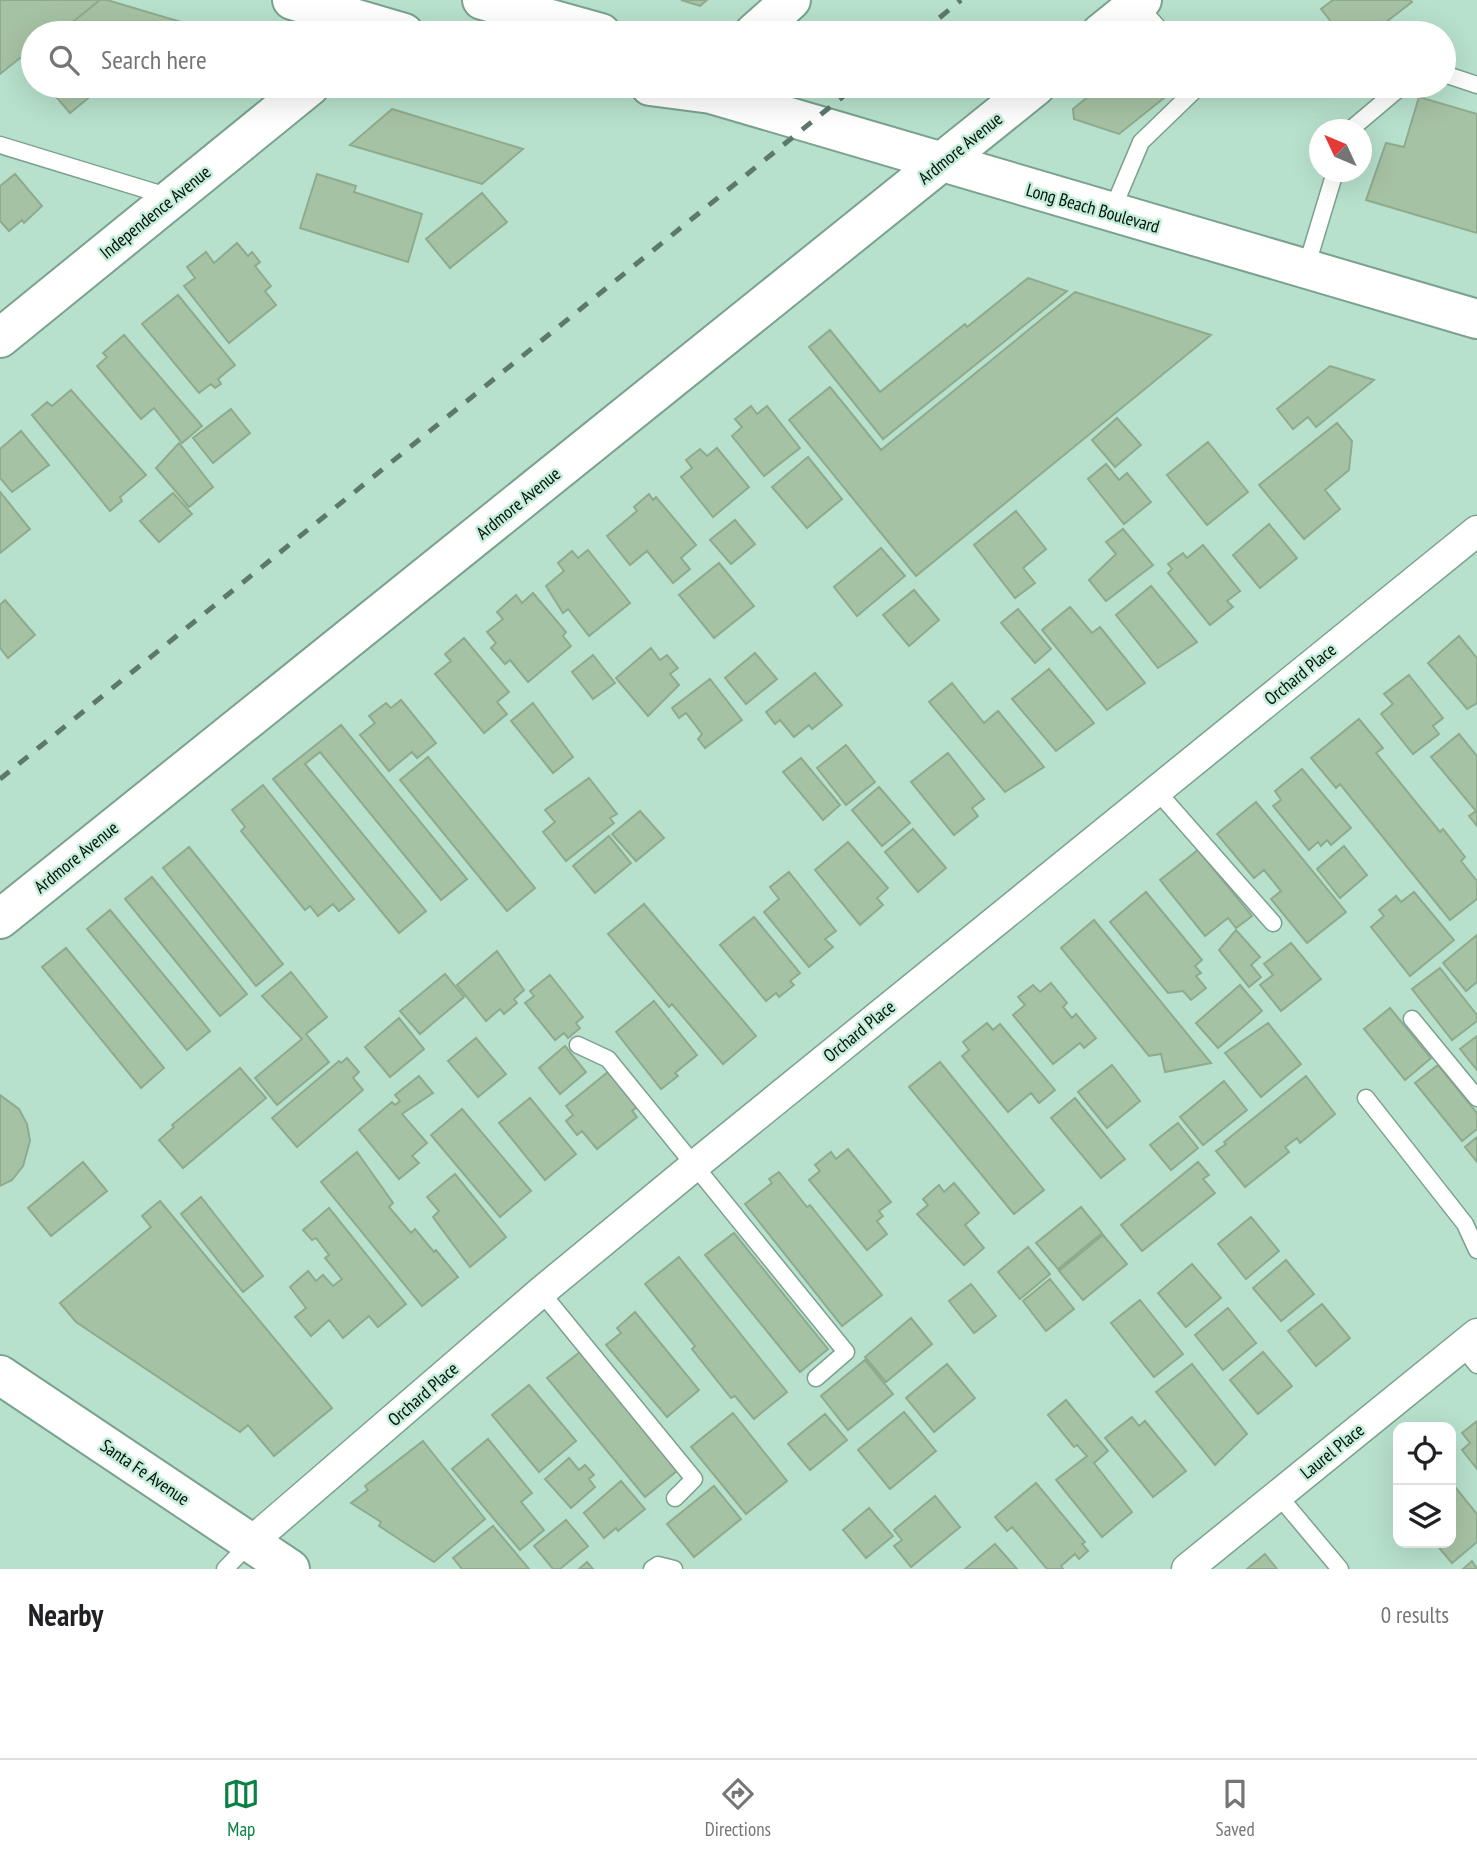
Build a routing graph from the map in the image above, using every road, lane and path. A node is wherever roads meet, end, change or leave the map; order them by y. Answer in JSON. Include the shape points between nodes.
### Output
{"nodes":[{"id":1,"x":292,"y":0,"type":"edge"},
{"id":2,"x":482,"y":0,"type":"edge"},
{"id":3,"x":791,"y":0,"type":"edge"},
{"id":4,"x":1139,"y":2,"type":"edge"},
{"id":5,"x":347,"y":17,"type":"edge"},
{"id":6,"x":558,"y":21,"type":"edge"},
{"id":7,"x":767,"y":21,"type":"edge"},
{"id":8,"x":1116,"y":21,"type":"edge"},
{"id":9,"x":1154,"y":21,"type":"edge"},
{"id":10,"x":1456,"y":78,"type":"edge"},
{"id":11,"x":1477,"y":85,"type":"edge"},
{"id":12,"x":295,"y":98,"type":"edge"},
{"id":13,"x":739,"y":98,"type":"edge"},
{"id":14,"x":1021,"y":98,"type":"edge"},
{"id":15,"x":1187,"y":98,"type":"edge"},
{"id":16,"x":1388,"y":98,"type":"edge"},
{"id":17,"x":1363,"y":119,"type":"edge"},
{"id":18,"x":0,"y":145,"type":"edge"},
{"id":19,"x":941,"y":164,"type":"junction"},
{"id":20,"x":1332,"y":182,"type":"edge"},
{"id":21,"x":173,"y":197,"type":"junction"},
{"id":22,"x":1111,"y":213,"type":"junction"},
{"id":23,"x":1305,"y":270,"type":"junction"},
{"id":24,"x":1477,"y":319,"type":"edge"},
{"id":25,"x":0,"y":338,"type":"edge"},
{"id":26,"x":1477,"y":531,"type":"edge"},
{"id":27,"x":1156,"y":790,"type":"junction"},
{"id":28,"x":0,"y":919,"type":"edge"},
{"id":29,"x":1273,"y":923,"type":"dead end"},
{"id":30,"x":1412,"y":1019,"type":"dead end"},
{"id":31,"x":578,"y":1045,"type":"dead end"},
{"id":32,"x":1366,"y":1098,"type":"dead end"},
{"id":33,"x":1477,"y":1098,"type":"edge"},
{"id":34,"x":694,"y":1166,"type":"junction"},
{"id":35,"x":1477,"y":1250,"type":"edge"},
{"id":36,"x":541,"y":1292,"type":"junction"},
{"id":37,"x":1472,"y":1348,"type":"edge"},
{"id":38,"x":0,"y":1375,"type":"edge"},
{"id":39,"x":816,"y":1378,"type":"dead end"},
{"id":40,"x":1278,"y":1495,"type":"junction"},
{"id":41,"x":675,"y":1498,"type":"dead end"},
{"id":42,"x":238,"y":1556,"type":"edge"},
{"id":43,"x":290,"y":1569,"type":"edge"},
{"id":44,"x":652,"y":1569,"type":"edge"},
{"id":45,"x":674,"y":1569,"type":"edge"},
{"id":46,"x":1187,"y":1569,"type":"edge"},
{"id":47,"x":1340,"y":1569,"type":"edge"}],
"edges":[{"from":1,"to":5,"type":"street"},
{"from":2,"to":6,"type":"street"},
{"from":3,"to":7,"type":"street"},
{"from":4,"to":8,"type":"street"},
{"from":4,"to":9,"type":"lane"},
{"from":10,"to":11,"type":"lane"},
{"from":12,"to":21,"type":"street","name":"Independence Avenue"},
{"from":13,"to":19,"type":"street","name":"Long Beach Boulevard"},
{"from":14,"to":19,"type":"street","name":"Ardmore Avenue"},
{"from":15,"to":22,"type":"lane","via":[[1142,142]]},
{"from":16,"to":17,"type":"lane"},
{"from":18,"to":21,"type":"lane"},
{"from":19,"to":22,"type":"street","name":"Long Beach Boulevard"},
{"from":19,"to":28,"type":"street","name":"Ardmore Avenue"},
{"from":20,"to":23,"type":"lane"},
{"from":21,"to":25,"type":"street","name":"Independence Avenue"},
{"from":22,"to":23,"type":"street","name":"Long Beach Boulevard"},
{"from":23,"to":24,"type":"street","name":"Long Beach Boulevard"},
{"from":26,"to":27,"type":"street","name":"Orchard Place"},
{"from":27,"to":29,"type":"lane"},
{"from":27,"to":34,"type":"street","name":"Orchard Place"},
{"from":30,"to":33,"type":"lane"},
{"from":31,"to":34,"type":"lane","via":[[608,1059]]},
{"from":32,"to":35,"type":"lane","via":[[1465,1224]]},
{"from":34,"to":36,"type":"street","name":"Orchard Place"},
{"from":34,"to":39,"type":"lane","via":[[846,1352]]},
{"from":36,"to":41,"type":"lane","via":[[694,1479]]},
{"from":36,"to":42,"type":"street","name":"Orchard Place"},
{"from":37,"to":40,"type":"street","name":"Laurel Place"},
{"from":38,"to":42,"type":"street","name":"Santa Fe Avenue"},
{"from":40,"to":46,"type":"street","name":"Laurel Place"},
{"from":40,"to":47,"type":"lane"},
{"from":42,"to":43,"type":"street","name":"Santa Fe Avenue"},
{"from":44,"to":45,"type":"lane","via":[[658,1565]]}]}
